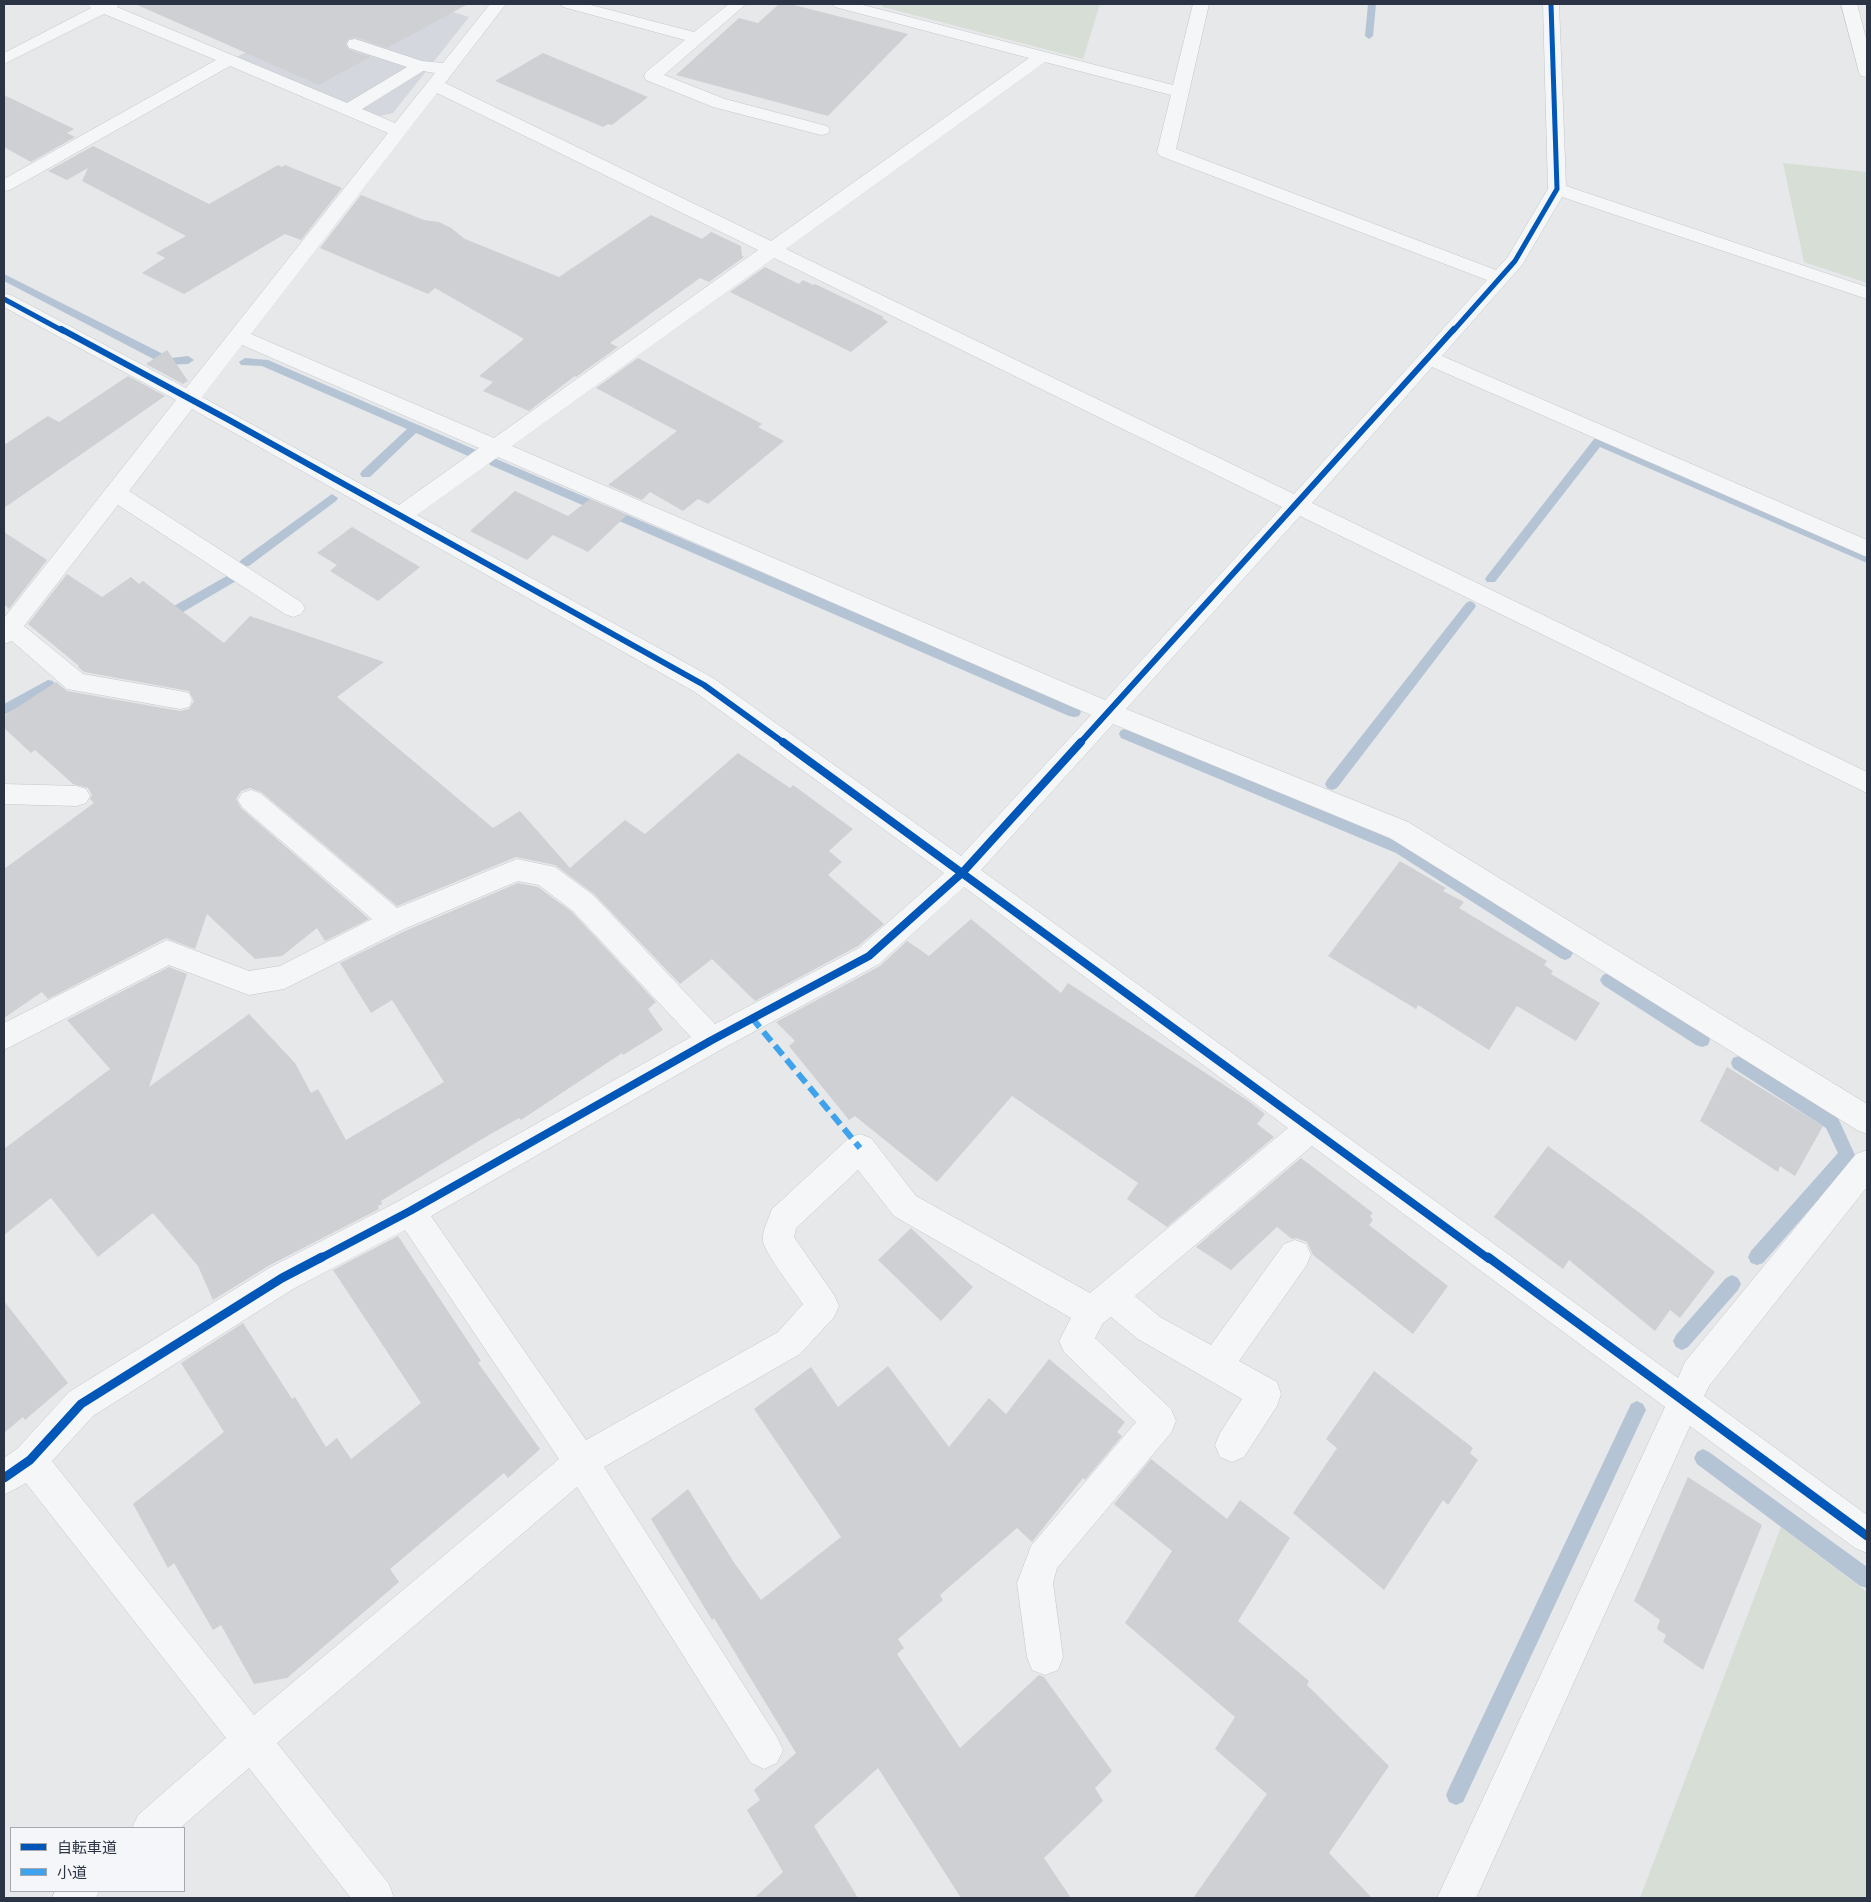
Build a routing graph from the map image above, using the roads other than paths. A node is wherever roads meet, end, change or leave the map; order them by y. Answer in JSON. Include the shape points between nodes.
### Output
{"nodes":[{"id":1,"x":498,"y":4,"type":"edge"},
{"id":2,"x":570,"y":4,"type":"edge"},
{"id":3,"x":738,"y":4,"type":"edge"},
{"id":4,"x":1201,"y":4,"type":"edge"},
{"id":5,"x":1551,"y":4,"type":"edge"},
{"id":6,"x":1850,"y":4,"type":"edge"},
{"id":7,"x":104,"y":5,"type":"edge"},
{"id":8,"x":849,"y":5,"type":"edge"},
{"id":9,"x":697,"y":38,"type":"junction"},
{"id":10,"x":355,"y":44,"type":"dead end"},
{"id":11,"x":1043,"y":56,"type":"junction"},
{"id":12,"x":4,"y":59,"type":"edge"},
{"id":13,"x":229,"y":60,"type":"junction"},
{"id":14,"x":420,"y":66,"type":"junction"},
{"id":15,"x":447,"y":69,"type":"junction"},
{"id":16,"x":1867,"y":72,"type":"edge"},
{"id":17,"x":435,"y":85,"type":"junction"},
{"id":18,"x":1180,"y":92,"type":"junction"},
{"id":19,"x":348,"y":110,"type":"junction"},
{"id":20,"x":821,"y":130,"type":"dead end"},
{"id":21,"x":398,"y":131,"type":"junction"},
{"id":22,"x":4,"y":186,"type":"edge"},
{"id":23,"x":1557,"y":189,"type":"junction"},
{"id":24,"x":773,"y":250,"type":"junction"},
{"id":25,"x":1500,"y":278,"type":"junction"},
{"id":26,"x":1867,"y":293,"type":"edge"},
{"id":27,"x":4,"y":299,"type":"edge"},
{"id":28,"x":238,"y":336,"type":"junction"},
{"id":29,"x":1429,"y":358,"type":"junction"},
{"id":30,"x":189,"y":398,"type":"junction"},
{"id":31,"x":495,"y":447,"type":"junction"},
{"id":32,"x":116,"y":492,"type":"junction"},
{"id":33,"x":1297,"y":505,"type":"junction"},
{"id":34,"x":401,"y":515,"type":"junction"},
{"id":35,"x":1867,"y":549,"type":"edge"},
{"id":36,"x":293,"y":608,"type":"dead end"},
{"id":37,"x":7,"y":631,"type":"edge"},
{"id":38,"x":180,"y":700,"type":"dead end"},
{"id":39,"x":1109,"y":712,"type":"junction"},
{"id":40,"x":1867,"y":783,"type":"edge"},
{"id":41,"x":4,"y":794,"type":"edge"},
{"id":42,"x":76,"y":796,"type":"dead end"},
{"id":43,"x":251,"y":800,"type":"dead end"},
{"id":44,"x":963,"y":872,"type":"junction"},
{"id":45,"x":394,"y":920,"type":"junction"},
{"id":46,"x":4,"y":1037,"type":"edge"},
{"id":47,"x":712,"y":1040,"type":"junction"},
{"id":48,"x":1867,"y":1120,"type":"edge"},
{"id":49,"x":1311,"y":1128,"type":"junction"},
{"id":50,"x":1867,"y":1164,"type":"edge"},
{"id":51,"x":410,"y":1211,"type":"junction"},
{"id":52,"x":1295,"y":1255,"type":"dead end"},
{"id":53,"x":1102,"y":1304,"type":"junction"},
{"id":54,"x":1216,"y":1366,"type":"junction"},
{"id":55,"x":1684,"y":1402,"type":"junction"},
{"id":56,"x":1232,"y":1445,"type":"dead end"},
{"id":57,"x":581,"y":1462,"type":"junction"},
{"id":58,"x":17,"y":1469,"type":"edge"},
{"id":59,"x":1867,"y":1536,"type":"edge"},
{"id":60,"x":1046,"y":1657,"type":"dead end"},
{"id":61,"x":251,"y":1741,"type":"junction"},
{"id":62,"x":764,"y":1750,"type":"dead end"},
{"id":63,"x":152,"y":1827,"type":"edge"},
{"id":64,"x":375,"y":1898,"type":"edge"},
{"id":65,"x":1456,"y":1898,"type":"edge"}],
"edges":[{"from":1,"to":15,"type":"street"},
{"from":2,"to":9,"type":"street"},
{"from":3,"to":9,"type":"street"},
{"from":4,"to":18,"type":"street"},
{"from":5,"to":23,"type":"street"},
{"from":6,"to":16,"type":"street"},
{"from":7,"to":12,"type":"street"},
{"from":7,"to":13,"type":"street"},
{"from":8,"to":11,"type":"street"},
{"from":9,"to":20,"type":"street","via":[[652,76],[720,102]]},
{"from":10,"to":14,"type":"street"},
{"from":11,"to":18,"type":"street"},
{"from":11,"to":24,"type":"street"},
{"from":13,"to":19,"type":"street"},
{"from":13,"to":22,"type":"street"},
{"from":14,"to":15,"type":"street"},
{"from":14,"to":19,"type":"street"},
{"from":15,"to":17,"type":"street"},
{"from":17,"to":21,"type":"street"},
{"from":17,"to":24,"type":"street"},
{"from":18,"to":25,"type":"street","via":[[1166,152]]},
{"from":19,"to":21,"type":"street"},
{"from":21,"to":28,"type":"street"},
{"from":23,"to":25,"type":"street","via":[[1515,261]]},
{"from":23,"to":26,"type":"street"},
{"from":24,"to":31,"type":"street"},
{"from":24,"to":33,"type":"street"},
{"from":25,"to":29,"type":"street"},
{"from":27,"to":30,"type":"street"},
{"from":28,"to":30,"type":"street"},
{"from":28,"to":31,"type":"street"},
{"from":29,"to":33,"type":"street"},
{"from":29,"to":35,"type":"street"},
{"from":30,"to":32,"type":"street"},
{"from":30,"to":34,"type":"street"},
{"from":31,"to":34,"type":"street"},
{"from":31,"to":39,"type":"street"},
{"from":32,"to":36,"type":"street"},
{"from":32,"to":37,"type":"street"},
{"from":33,"to":39,"type":"street"},
{"from":33,"to":40,"type":"street"},
{"from":34,"to":44,"type":"street","via":[[704,686]]},
{"from":37,"to":38,"type":"street","via":[[76,682]]},
{"from":39,"to":44,"type":"street"},
{"from":39,"to":48,"type":"street","via":[[1399,830]]},
{"from":41,"to":42,"type":"street"},
{"from":43,"to":45,"type":"street"},
{"from":44,"to":47,"type":"street","via":[[868,956]]},
{"from":44,"to":49,"type":"street"},
{"from":45,"to":46,"type":"street","via":[[284,977],[249,983],[167,952]]},
{"from":45,"to":47,"type":"street","via":[[517,870],[546,874],[582,903]]},
{"from":47,"to":51,"type":"street"},
{"from":49,"to":53,"type":"street"},
{"from":49,"to":55,"type":"street"},
{"from":50,"to":55,"type":"street","via":[[1697,1374]]},
{"from":51,"to":57,"type":"street"},
{"from":51,"to":58,"type":"street","via":[[282,1278],[81,1404]]},
{"from":52,"to":54,"type":"street"},
{"from":53,"to":54,"type":"street"},
{"from":53,"to":57,"type":"street","via":[[904,1206],[860,1148],[782,1220],[778,1240],[823,1306],[789,1343]]},
{"from":53,"to":60,"type":"street","via":[[1075,1341],[1159,1421],[1043,1558],[1035,1583]]},
{"from":54,"to":56,"type":"street","via":[[1265,1394]]},
{"from":55,"to":59,"type":"street"},
{"from":55,"to":65,"type":"street"},
{"from":57,"to":61,"type":"street"},
{"from":57,"to":62,"type":"street"},
{"from":58,"to":61,"type":"street"},
{"from":61,"to":63,"type":"street"},
{"from":61,"to":64,"type":"street"}]}
